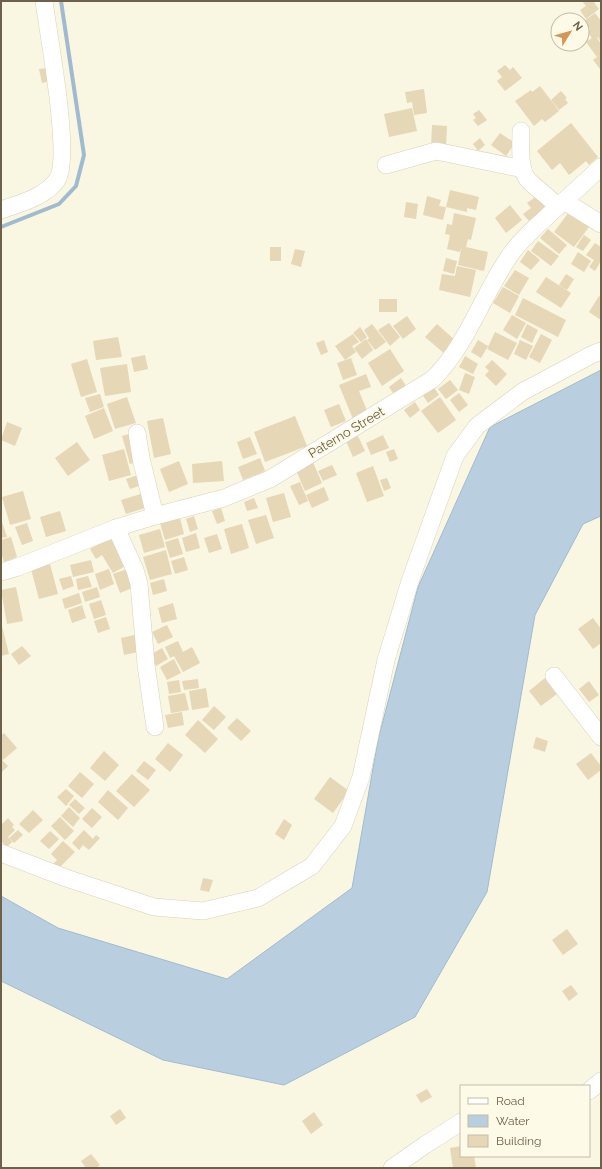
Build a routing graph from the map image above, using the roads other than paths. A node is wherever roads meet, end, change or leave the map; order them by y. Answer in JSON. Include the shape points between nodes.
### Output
{"nodes":[{"id":1,"x":44,"y":1,"type":"edge"},
{"id":2,"x":521,"y":131,"type":"dead end"},
{"id":3,"x":386,"y":165,"type":"dead end"},
{"id":4,"x":601,"y":167,"type":"edge"},
{"id":5,"x":523,"y":169,"type":"junction"},
{"id":6,"x":561,"y":204,"type":"junction"},
{"id":7,"x":1,"y":210,"type":"edge"},
{"id":8,"x":601,"y":224,"type":"edge"},
{"id":9,"x":601,"y":351,"type":"edge"},
{"id":10,"x":137,"y":433,"type":"dead end"},
{"id":11,"x":156,"y":516,"type":"junction"},
{"id":12,"x":116,"y":528,"type":"junction"},
{"id":13,"x":1,"y":572,"type":"edge"},
{"id":14,"x":554,"y":676,"type":"dead end"},
{"id":15,"x":155,"y":727,"type":"dead end"},
{"id":16,"x":601,"y":737,"type":"edge"},
{"id":17,"x":1,"y":852,"type":"edge"},
{"id":18,"x":601,"y":1081,"type":"edge"},
{"id":19,"x":590,"y":1090,"type":"edge"},
{"id":20,"x":460,"y":1123,"type":"edge"},
{"id":21,"x":392,"y":1168,"type":"edge"}],
"edges":[{"from":1,"to":7,"type":"street","via":[[61,121],[61,170],[57,180],[46,190]]},
{"from":2,"to":5,"type":"street"},
{"from":3,"to":5,"type":"street","via":[[436,151]]},
{"from":4,"to":6,"type":"street","name":"Paterno Street"},
{"from":5,"to":6,"type":"street","via":[[529,181]]},
{"from":6,"to":8,"type":"street"},
{"from":6,"to":11,"type":"street","name":"Paterno Street","via":[[514,250],[500,270],[470,328],[433,379],[270,479],[224,498]]},
{"from":9,"to":17,"type":"street","via":[[522,392],[477,426],[455,456],[410,581],[386,660],[361,777],[343,826],[312,866],[258,898],[203,910],[154,907],[66,878]]},
{"from":10,"to":11,"type":"street"},
{"from":11,"to":12,"type":"street","name":"Paterno Street"},
{"from":12,"to":13,"type":"street","name":"Paterno Street"},
{"from":12,"to":15,"type":"street","via":[[135,570],[138,584]]},
{"from":14,"to":16,"type":"street"},
{"from":18,"to":19,"type":"street"},
{"from":20,"to":21,"type":"street"}]}
